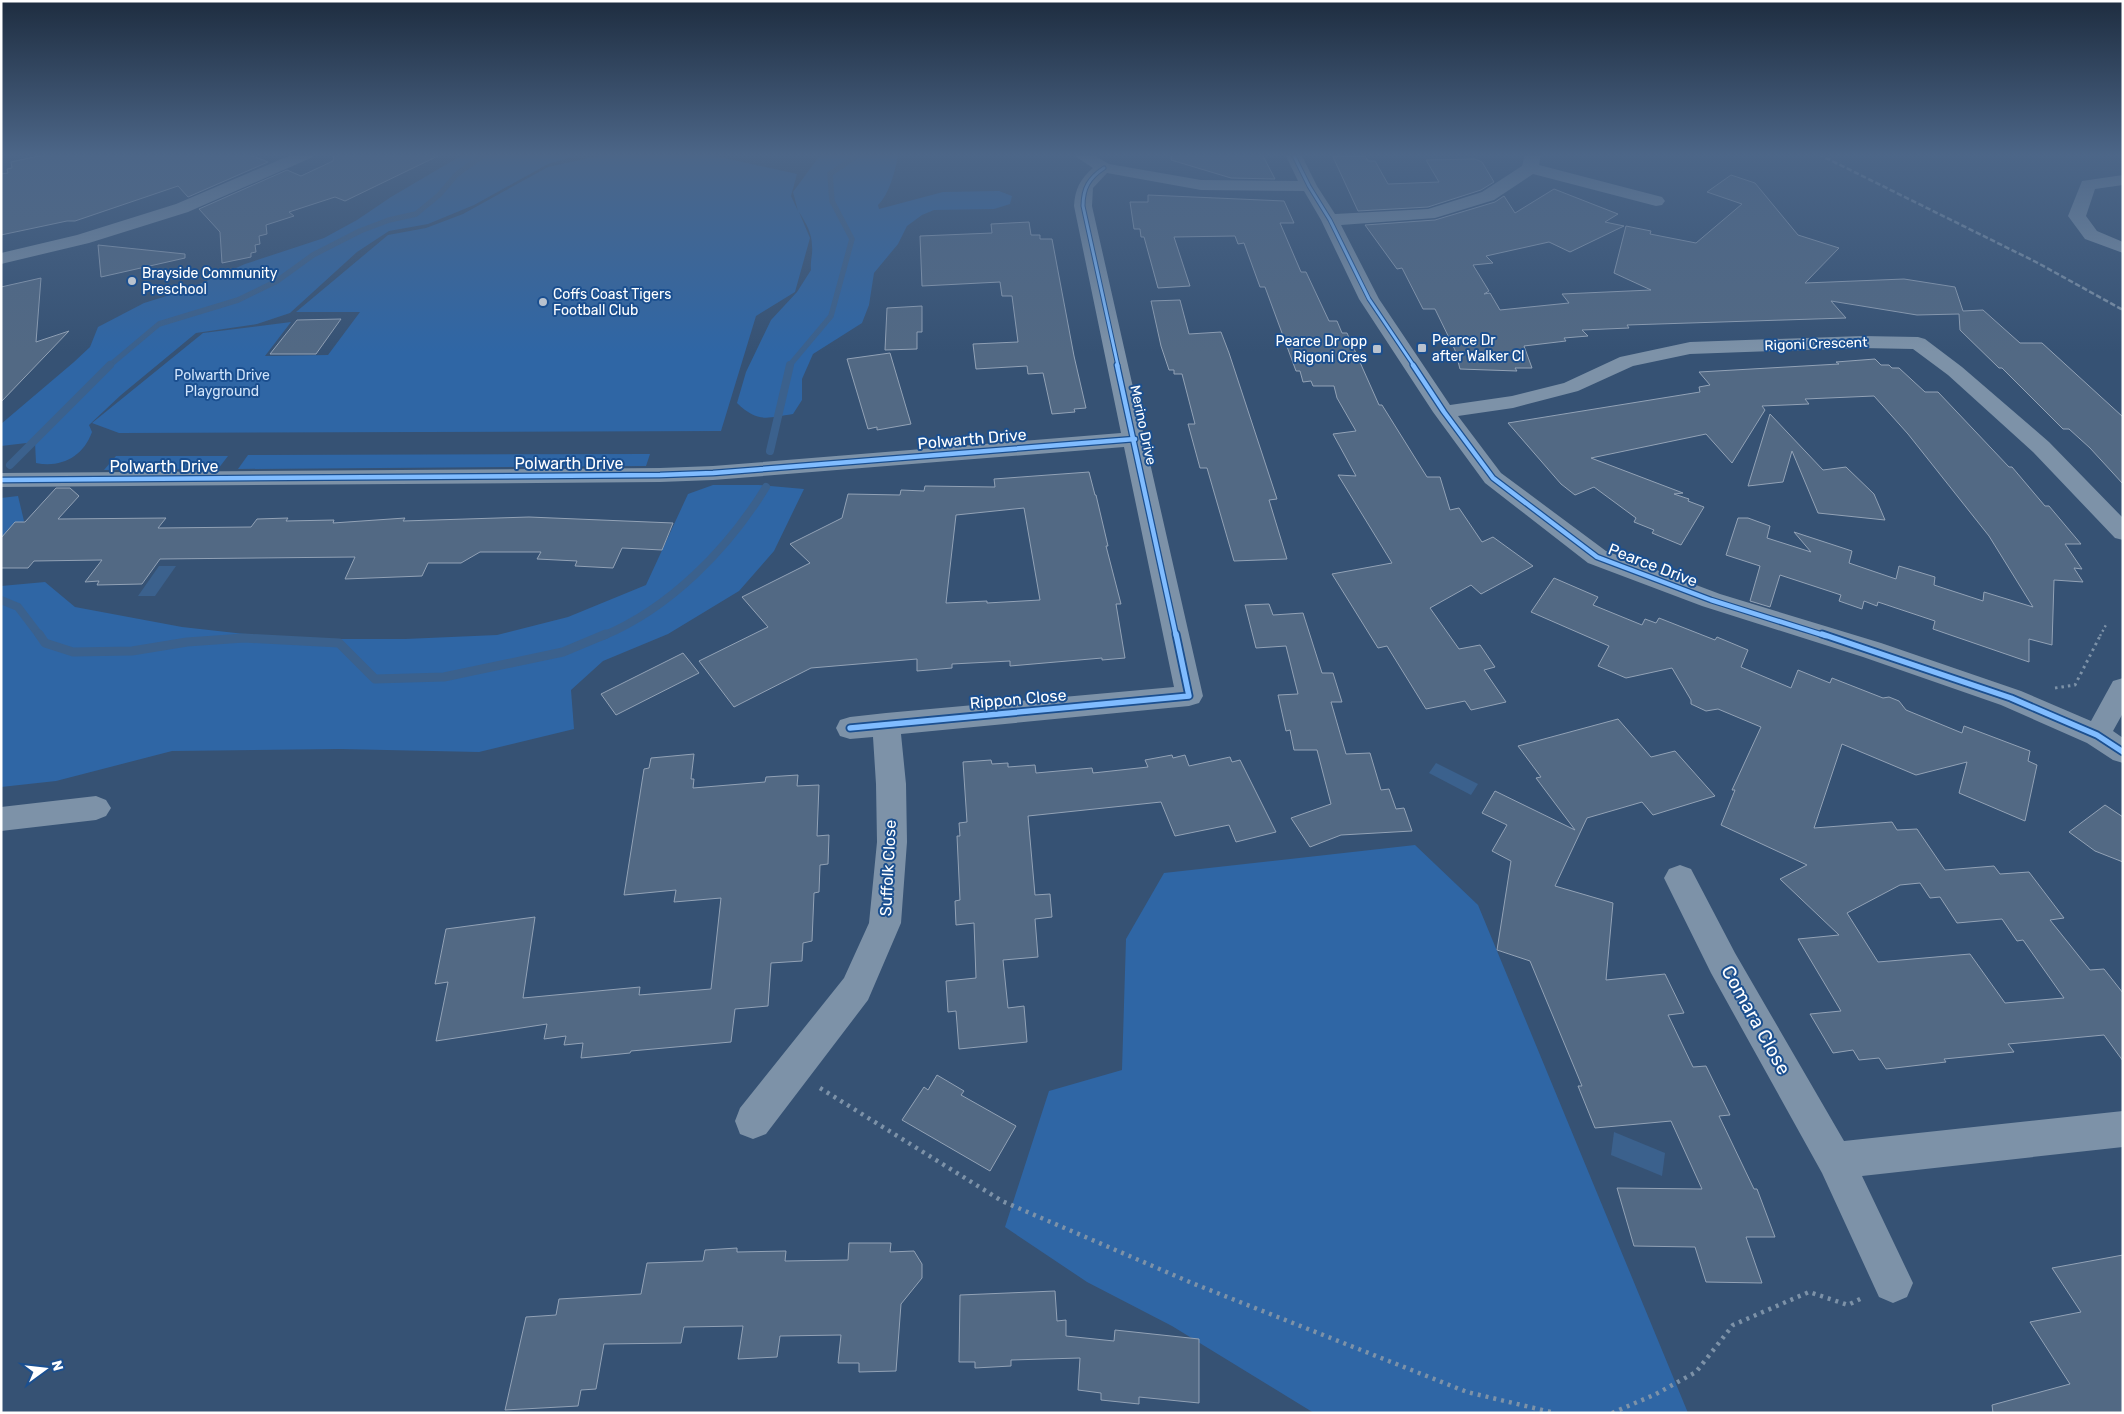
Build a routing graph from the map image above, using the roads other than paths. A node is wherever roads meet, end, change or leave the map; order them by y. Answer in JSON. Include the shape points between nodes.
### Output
{"nodes":[{"id":1,"x":144,"y":220,"type":"edge"},
{"id":2,"x":1086,"y":220,"type":"edge"},
{"id":3,"x":1330,"y":220,"type":"edge"},
{"id":4,"x":2080,"y":220,"type":"edge"},
{"id":5,"x":2123,"y":248,"type":"edge"},
{"id":6,"x":1,"y":259,"type":"edge"},
{"id":7,"x":1444,"y":412,"type":"junction"},
{"id":8,"x":1135,"y":438,"type":"junction"},
{"id":9,"x":1,"y":480,"type":"edge"},
{"id":10,"x":2123,"y":532,"type":"edge"},
{"id":11,"x":2123,"y":688,"type":"edge"},
{"id":12,"x":1189,"y":696,"type":"joint"},
{"id":13,"x":886,"y":724,"type":"junction"},
{"id":14,"x":850,"y":728,"type":"dead end"},
{"id":15,"x":2097,"y":736,"type":"junction"},
{"id":16,"x":2123,"y":752,"type":"edge"},
{"id":17,"x":96,"y":808,"type":"dead end"},
{"id":18,"x":1,"y":819,"type":"edge"},
{"id":19,"x":1680,"y":878,"type":"dead end"},
{"id":20,"x":753,"y":1121,"type":"dead end"},
{"id":21,"x":2123,"y":1129,"type":"edge"},
{"id":22,"x":1835,"y":1160,"type":"junction"},
{"id":23,"x":1893,"y":1283,"type":"road end"}],
"edges":[{"from":1,"to":6,"type":"street"},
{"from":2,"to":8,"type":"street","name":"Merino Drive"},
{"from":3,"to":7,"type":"street","name":"Pearce Drive","via":[[1369,299]]},
{"from":4,"to":5,"type":"street","via":[[2091,235]]},
{"from":7,"to":10,"type":"street","name":"Rigoni Crescent","via":[[1513,402],[1571,387],[1627,362],[1690,348],[1918,343],[1955,371],[2041,447]]},
{"from":7,"to":15,"type":"street","name":"Pearce Drive","via":[[1493,478],[1597,557],[1711,600],[2011,698]]},
{"from":8,"to":9,"type":"street","name":"Polwarth Drive","via":[[669,475]]},
{"from":8,"to":12,"type":"street","name":"Merino Drive"},
{"from":11,"to":15,"type":"street"},
{"from":12,"to":13,"type":"street","name":"Rippon Close"},
{"from":13,"to":14,"type":"street","name":"Rippon Close"},
{"from":13,"to":20,"type":"street","name":"Suffolk Close","via":[[892,842],[885,923],[856,989]]},
{"from":15,"to":16,"type":"street","name":"Pearce Drive"},
{"from":17,"to":18,"type":"street"},
{"from":19,"to":22,"type":"street","name":"Comara Close","via":[[1723,963]]},
{"from":21,"to":22,"type":"street"},
{"from":22,"to":23,"type":"street","name":"Comara Close"}]}
